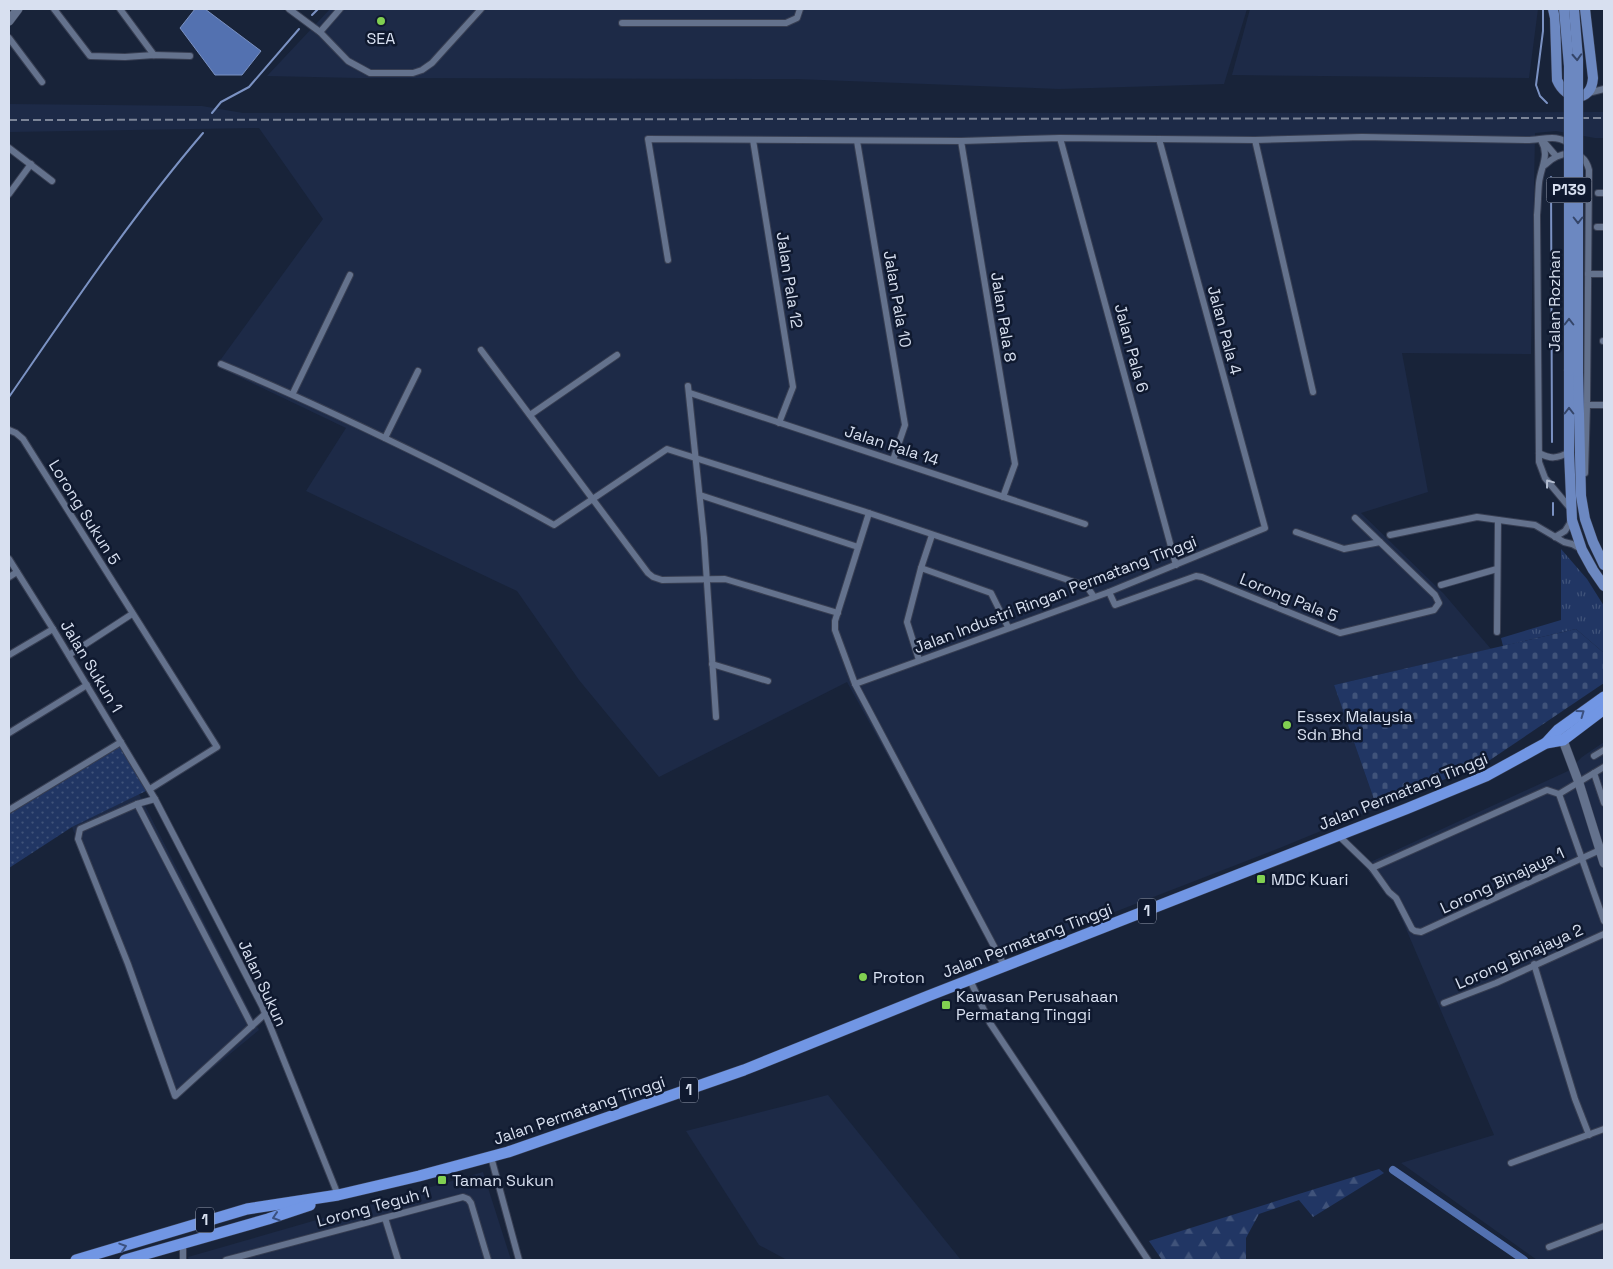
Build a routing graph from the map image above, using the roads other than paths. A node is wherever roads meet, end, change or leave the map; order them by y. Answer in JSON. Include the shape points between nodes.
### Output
{"nodes":[{"id":1,"x":18,"y":9,"type":"edge"},
{"id":2,"x":54,"y":9,"type":"edge"},
{"id":3,"x":120,"y":9,"type":"edge"},
{"id":4,"x":290,"y":9,"type":"edge"},
{"id":5,"x":340,"y":9,"type":"edge"},
{"id":6,"x":481,"y":9,"type":"edge"},
{"id":7,"x":800,"y":9,"type":"edge"},
{"id":8,"x":1553,"y":9,"type":"edge"},
{"id":9,"x":1564,"y":9,"type":"edge"},
{"id":10,"x":1574,"y":9,"type":"edge"},
{"id":11,"x":1585,"y":9,"type":"edge"},
{"id":12,"x":9,"y":21,"type":"edge"},
{"id":13,"x":622,"y":23,"type":"dead end"},
{"id":14,"x":320,"y":32,"type":"junction"},
{"id":15,"x":9,"y":38,"type":"edge"},
{"id":16,"x":154,"y":55,"type":"junction"},
{"id":17,"x":190,"y":56,"type":"dead end"},
{"id":18,"x":42,"y":82,"type":"dead end"},
{"id":19,"x":1604,"y":89,"type":"edge"},
{"id":20,"x":1588,"y":93,"type":"junction"},
{"id":21,"x":1060,"y":138,"type":"junction"},
{"id":22,"x":1159,"y":139,"type":"junction"},
{"id":23,"x":753,"y":140,"type":"junction"},
{"id":24,"x":1255,"y":140,"type":"junction"},
{"id":25,"x":1541,"y":140,"type":"junction"},
{"id":26,"x":857,"y":141,"type":"junction"},
{"id":27,"x":961,"y":141,"type":"junction"},
{"id":28,"x":9,"y":148,"type":"edge"},
{"id":29,"x":1577,"y":154,"type":"junction"},
{"id":30,"x":1556,"y":156,"type":"junction"},
{"id":31,"x":31,"y":164,"type":"junction"},
{"id":32,"x":1545,"y":165,"type":"junction"},
{"id":33,"x":52,"y":181,"type":"dead end"},
{"id":34,"x":9,"y":194,"type":"edge"},
{"id":35,"x":1597,"y":227,"type":"dead end"},
{"id":36,"x":1604,"y":227,"type":"edge"},
{"id":37,"x":668,"y":260,"type":"dead end"},
{"id":38,"x":1588,"y":274,"type":"junction"},
{"id":39,"x":1604,"y":274,"type":"edge"},
{"id":40,"x":350,"y":275,"type":"dead end"},
{"id":41,"x":481,"y":350,"type":"dead end"},
{"id":42,"x":617,"y":355,"type":"dead end"},
{"id":43,"x":221,"y":364,"type":"dead end"},
{"id":44,"x":418,"y":371,"type":"dead end"},
{"id":45,"x":1574,"y":372,"type":"junction"},
{"id":46,"x":1313,"y":392,"type":"dead end"},
{"id":47,"x":292,"y":394,"type":"junction"},
{"id":48,"x":1587,"y":405,"type":"junction"},
{"id":49,"x":1604,"y":405,"type":"edge"},
{"id":50,"x":530,"y":415,"type":"junction"},
{"id":51,"x":779,"y":423,"type":"junction"},
{"id":52,"x":9,"y":430,"type":"edge"},
{"id":53,"x":385,"y":438,"type":"junction"},
{"id":54,"x":1539,"y":452,"type":"junction"},
{"id":55,"x":1569,"y":452,"type":"junction"},
{"id":56,"x":696,"y":458,"type":"junction"},
{"id":57,"x":893,"y":460,"type":"junction"},
{"id":58,"x":700,"y":495,"type":"junction"},
{"id":59,"x":1003,"y":497,"type":"junction"},
{"id":60,"x":593,"y":499,"type":"junction"},
{"id":61,"x":1570,"y":508,"type":"junction"},
{"id":62,"x":869,"y":513,"type":"junction"},
{"id":63,"x":1355,"y":518,"type":"dead end"},
{"id":64,"x":1585,"y":519,"type":"junction"},
{"id":65,"x":1498,"y":520,"type":"junction"},
{"id":66,"x":1572,"y":520,"type":"junction"},
{"id":67,"x":1085,"y":524,"type":"dead end"},
{"id":68,"x":1265,"y":528,"type":"joint"},
{"id":69,"x":1296,"y":532,"type":"dead end"},
{"id":70,"x":932,"y":535,"type":"junction"},
{"id":71,"x":1390,"y":535,"type":"dead end"},
{"id":72,"x":1555,"y":538,"type":"junction"},
{"id":73,"x":1380,"y":542,"type":"junction"},
{"id":74,"x":858,"y":547,"type":"junction"},
{"id":75,"x":1582,"y":550,"type":"junction"},
{"id":76,"x":9,"y":559,"type":"edge"},
{"id":77,"x":1176,"y":565,"type":"junction"},
{"id":78,"x":1604,"y":565,"type":"edge"},
{"id":79,"x":921,"y":568,"type":"junction"},
{"id":80,"x":1498,"y":569,"type":"junction"},
{"id":81,"x":17,"y":572,"type":"junction"},
{"id":82,"x":9,"y":577,"type":"edge"},
{"id":83,"x":707,"y":579,"type":"junction"},
{"id":84,"x":1440,"y":585,"type":"dead end"},
{"id":85,"x":1604,"y":586,"type":"edge"},
{"id":86,"x":1109,"y":592,"type":"junction"},
{"id":87,"x":1094,"y":597,"type":"junction"},
{"id":88,"x":838,"y":613,"type":"junction"},
{"id":89,"x":132,"y":614,"type":"junction"},
{"id":90,"x":1008,"y":627,"type":"junction"},
{"id":91,"x":53,"y":629,"type":"junction"},
{"id":92,"x":1497,"y":632,"type":"dead end"},
{"id":93,"x":9,"y":655,"type":"edge"},
{"id":94,"x":69,"y":655,"type":"junction"},
{"id":95,"x":919,"y":660,"type":"junction"},
{"id":96,"x":712,"y":664,"type":"junction"},
{"id":97,"x":768,"y":681,"type":"dead end"},
{"id":98,"x":855,"y":684,"type":"junction"},
{"id":99,"x":87,"y":685,"type":"junction"},
{"id":100,"x":1604,"y":697,"type":"edge"},
{"id":101,"x":1604,"y":709,"type":"edge"},
{"id":102,"x":716,"y":717,"type":"dead end"},
{"id":103,"x":9,"y":733,"type":"edge"},
{"id":104,"x":1561,"y":735,"type":"junction"},
{"id":105,"x":121,"y":742,"type":"junction"},
{"id":106,"x":1604,"y":750,"type":"edge"},
{"id":107,"x":1594,"y":756,"type":"dead end"},
{"id":108,"x":1604,"y":767,"type":"edge"},
{"id":109,"x":1594,"y":774,"type":"junction"},
{"id":110,"x":1579,"y":783,"type":"junction"},
{"id":111,"x":150,"y":789,"type":"junction"},
{"id":112,"x":1559,"y":794,"type":"junction"},
{"id":113,"x":155,"y":799,"type":"junction"},
{"id":114,"x":1604,"y":803,"type":"edge"},
{"id":115,"x":137,"y":804,"type":"junction"},
{"id":116,"x":9,"y":810,"type":"edge"},
{"id":117,"x":1338,"y":835,"type":"junction"},
{"id":118,"x":1600,"y":850,"type":"junction"},
{"id":119,"x":1582,"y":858,"type":"junction"},
{"id":120,"x":1604,"y":863,"type":"edge"},
{"id":121,"x":1372,"y":868,"type":"junction"},
{"id":122,"x":1604,"y":921,"type":"edge"},
{"id":123,"x":1604,"y":934,"type":"edge"},
{"id":124,"x":1534,"y":964,"type":"junction"},
{"id":125,"x":1005,"y":967,"type":"junction"},
{"id":126,"x":970,"y":980,"type":"junction"},
{"id":127,"x":1444,"y":1003,"type":"dead end"},
{"id":128,"x":265,"y":1014,"type":"junction"},
{"id":129,"x":252,"y":1026,"type":"junction"},
{"id":130,"x":1604,"y":1130,"type":"edge"},
{"id":131,"x":1588,"y":1135,"type":"junction"},
{"id":132,"x":491,"y":1157,"type":"junction"},
{"id":133,"x":1511,"y":1163,"type":"dead end"},
{"id":134,"x":338,"y":1195,"type":"junction"},
{"id":135,"x":385,"y":1218,"type":"junction"},
{"id":136,"x":204,"y":1221,"type":"junction"},
{"id":137,"x":1604,"y":1226,"type":"edge"},
{"id":138,"x":183,"y":1244,"type":"junction"},
{"id":139,"x":1549,"y":1247,"type":"dead end"},
{"id":140,"x":76,"y":1260,"type":"edge"},
{"id":141,"x":125,"y":1260,"type":"edge"},
{"id":142,"x":183,"y":1260,"type":"edge"},
{"id":143,"x":226,"y":1260,"type":"edge"},
{"id":144,"x":398,"y":1260,"type":"edge"},
{"id":145,"x":488,"y":1260,"type":"edge"},
{"id":146,"x":519,"y":1260,"type":"edge"},
{"id":147,"x":1148,"y":1260,"type":"edge"}],
"edges":[{"from":1,"to":12,"type":"street"},
{"from":2,"to":16,"type":"street","via":[[90,56]]},
{"from":3,"to":16,"type":"street"},
{"from":4,"to":14,"type":"street"},
{"from":5,"to":14,"type":"street"},
{"from":6,"to":14,"type":"street","via":[[432,63],[412,73],[370,73],[358,68]]},
{"from":7,"to":13,"type":"street","via":[[797,18],[786,23]]},
{"from":8,"to":20,"type":"main road","via":[[1557,80],[1570,96]]},
{"from":45,"to":9,"type":"main road","name":"Jalan Rozhan","number":"P139","one_way":true,"bridge":true,"via":[[1569,66]]},
{"from":10,"to":45,"type":"main road","name":"Jalan Rozhan","number":"P139","one_way":true,"bridge":true,"via":[[1578,59]]},
{"from":11,"to":20,"type":"main road","via":[[1593,78],[1593,86]]},
{"from":15,"to":18,"type":"street"},
{"from":16,"to":17,"type":"street"},
{"from":19,"to":20,"type":"street"},
{"from":21,"to":22,"type":"street"},
{"from":21,"to":27,"type":"street"},
{"from":21,"to":77,"type":"street","name":"Jalan Pala 6"},
{"from":22,"to":24,"type":"street"},
{"from":22,"to":68,"type":"street","name":"Jalan Pala 4"},
{"from":23,"to":26,"type":"street"},
{"from":23,"to":37,"type":"street","via":[[648,139]]},
{"from":23,"to":51,"type":"street","name":"Jalan Pala 12","via":[[793,387]]},
{"from":24,"to":25,"type":"street"},
{"from":24,"to":46,"type":"street"},
{"from":25,"to":29,"type":"street","via":[[1561,139]]},
{"from":25,"to":30,"type":"street"},
{"from":25,"to":32,"type":"street","via":[[1546,151]]},
{"from":26,"to":27,"type":"street"},
{"from":26,"to":57,"type":"street","name":"Jalan Pala 10","via":[[905,425]]},
{"from":27,"to":59,"type":"street","name":"Jalan Pala 8","via":[[1014,464]]},
{"from":28,"to":31,"type":"street"},
{"from":29,"to":30,"type":"street"},
{"from":29,"to":38,"type":"street","via":[[1584,158],[1589,170]]},
{"from":30,"to":32,"type":"street"},
{"from":31,"to":33,"type":"street"},
{"from":31,"to":34,"type":"street"},
{"from":32,"to":54,"type":"street","via":[[1539,183],[1537,215]]},
{"from":35,"to":36,"type":"street"},
{"from":38,"to":39,"type":"street"},
{"from":38,"to":48,"type":"street"},
{"from":40,"to":47,"type":"street"},
{"from":41,"to":50,"type":"street"},
{"from":42,"to":50,"type":"street"},
{"from":43,"to":47,"type":"street"},
{"from":44,"to":53,"type":"street"},
{"from":55,"to":45,"type":"main road","name":"Jalan Rozhan","number":"P139","one_way":true},
{"from":45,"to":64,"type":"main road","name":"Jalan Rozhan","number":"P139"},
{"from":47,"to":53,"type":"street"},
{"from":48,"to":49,"type":"street"},
{"from":48,"to":64,"type":"street"},
{"from":50,"to":60,"type":"street"},
{"from":51,"to":56,"type":"street","name":"Jalan Pala 14","via":[[689,389]]},
{"from":51,"to":57,"type":"street","name":"Jalan Pala 14"},
{"from":52,"to":89,"type":"street","name":"Lorong Sukun 5","via":[[23,439]]},
{"from":53,"to":60,"type":"street","via":[[554,525]]},
{"from":54,"to":55,"type":"street","via":[[1550,458]]},
{"from":61,"to":54,"type":"street","one_way":true,"via":[[1545,478]]},
{"from":55,"to":61,"type":"main road","name":"Jalan Rozhan","number":"P139"},
{"from":56,"to":58,"type":"street"},
{"from":56,"to":60,"type":"street","via":[[667,450]]},
{"from":56,"to":62,"type":"street"},
{"from":57,"to":59,"type":"street","name":"Jalan Pala 14"},
{"from":58,"to":74,"type":"street"},
{"from":58,"to":83,"type":"street"},
{"from":59,"to":67,"type":"street","name":"Jalan Pala 14"},
{"from":60,"to":83,"type":"street","via":[[653,578]]},
{"from":61,"to":66,"type":"main road","name":"Jalan Rozhan","number":"P139"},
{"from":62,"to":70,"type":"street"},
{"from":62,"to":74,"type":"street"},
{"from":63,"to":73,"type":"street","name":"Lorong Pala 5"},
{"from":64,"to":78,"type":"main road","name":"Jalan Rozhan","number":"P139"},
{"from":65,"to":71,"type":"street","via":[[1477,517]]},
{"from":65,"to":72,"type":"street","via":[[1535,525]]},
{"from":65,"to":80,"type":"street"},
{"from":66,"to":72,"type":"street"},
{"from":66,"to":75,"type":"main road","name":"Jalan Rozhan","number":"P139"},
{"from":68,"to":77,"type":"street","name":"Jalan Industri Ringan Permatang Tinggi"},
{"from":69,"to":73,"type":"street","via":[[1344,549]]},
{"from":70,"to":79,"type":"street"},
{"from":70,"to":87,"type":"street","via":[[1083,585]]},
{"from":72,"to":75,"type":"street"},
{"from":73,"to":86,"type":"street","name":"Lorong Pala 5","via":[[1435,595],[1439,603],[1434,610],[1340,633],[1202,577],[1196,576],[1116,605]]},
{"from":74,"to":88,"type":"street"},
{"from":75,"to":85,"type":"main road","name":"Jalan Rozhan","number":"P139"},
{"from":76,"to":81,"type":"street","name":"Jalan Sukun 1"},
{"from":77,"to":86,"type":"street","name":"Jalan Industri Ringan Permatang Tinggi"},
{"from":79,"to":90,"type":"street","via":[[991,592]]},
{"from":79,"to":95,"type":"street","via":[[907,622]]},
{"from":80,"to":84,"type":"street"},
{"from":80,"to":92,"type":"street"},
{"from":81,"to":82,"type":"street"},
{"from":81,"to":91,"type":"street","name":"Jalan Sukun 1"},
{"from":83,"to":88,"type":"street","via":[[725,579]]},
{"from":83,"to":96,"type":"street"},
{"from":86,"to":87,"type":"street","name":"Jalan Industri Ringan Permatang Tinggi"},
{"from":87,"to":90,"type":"street","name":"Jalan Industri Ringan Permatang Tinggi"},
{"from":88,"to":98,"type":"street","via":[[834,626]]},
{"from":89,"to":94,"type":"street"},
{"from":89,"to":111,"type":"street","name":"Lorong Sukun 5","via":[[217,747]]},
{"from":90,"to":95,"type":"street","name":"Jalan Industri Ringan Permatang Tinggi"},
{"from":91,"to":93,"type":"street"},
{"from":91,"to":94,"type":"street","name":"Jalan Sukun 1"},
{"from":94,"to":99,"type":"street","name":"Jalan Sukun 1"},
{"from":95,"to":98,"type":"street","name":"Jalan Industri Ringan Permatang Tinggi"},
{"from":96,"to":97,"type":"street"},
{"from":96,"to":102,"type":"street"},
{"from":98,"to":125,"type":"street"},
{"from":99,"to":103,"type":"street"},
{"from":99,"to":105,"type":"street","name":"Jalan Sukun 1"},
{"from":104,"to":100,"type":"highway","name":"Jalan Permatang Tinggi","number":"1","one_way":true},
{"from":101,"to":104,"type":"highway","name":"Jalan Permatang Tinggi","number":"1"},
{"from":104,"to":110,"type":"street"},
{"from":104,"to":117,"type":"highway","name":"Jalan Permatang Tinggi","number":"1","via":[[1486,776]]},
{"from":105,"to":111,"type":"street","name":"Jalan Sukun 1"},
{"from":105,"to":116,"type":"street"},
{"from":106,"to":107,"type":"street"},
{"from":108,"to":109,"type":"street"},
{"from":109,"to":110,"type":"street"},
{"from":109,"to":114,"type":"street"},
{"from":110,"to":112,"type":"street"},
{"from":110,"to":118,"type":"street"},
{"from":111,"to":113,"type":"street","name":"Jalan Sukun"},
{"from":112,"to":119,"type":"street"},
{"from":112,"to":121,"type":"street","via":[[1546,790]]},
{"from":113,"to":115,"type":"street"},
{"from":113,"to":128,"type":"street","name":"Jalan Sukun"},
{"from":115,"to":129,"type":"street"},
{"from":115,"to":129,"type":"street","via":[[80,829],[78,839],[128,964],[175,1096]]},
{"from":117,"to":121,"type":"street"},
{"from":117,"to":125,"type":"highway","name":"Jalan Permatang Tinggi","number":"1"},
{"from":118,"to":119,"type":"street","name":"Lorong Binajaya 1"},
{"from":118,"to":120,"type":"street"},
{"from":119,"to":121,"type":"street","name":"Lorong Binajaya 1","via":[[1422,932],[1412,929],[1396,898]]},
{"from":119,"to":122,"type":"street"},
{"from":123,"to":124,"type":"street","name":"Lorong Binajaya 2"},
{"from":124,"to":127,"type":"street","name":"Lorong Binajaya 2"},
{"from":124,"to":131,"type":"street"},
{"from":125,"to":126,"type":"highway","name":"Jalan Permatang Tinggi","number":"1"},
{"from":126,"to":132,"type":"highway","name":"Jalan Permatang Tinggi","number":"1","via":[[744,1070]]},
{"from":126,"to":147,"type":"street","via":[[990,1023]]},
{"from":128,"to":129,"type":"street"},
{"from":128,"to":134,"type":"street","name":"Jalan Sukun"},
{"from":130,"to":131,"type":"street"},
{"from":131,"to":133,"type":"street"},
{"from":132,"to":134,"type":"highway","name":"Jalan Permatang Tinggi","number":"1"},
{"from":132,"to":146,"type":"street"},
{"from":134,"to":136,"type":"highway","name":"Jalan Permatang Tinggi","number":"1","via":[[247,1209]]},
{"from":134,"to":138,"type":"highway","name":"Jalan Permatang Tinggi","number":"1","one_way":true},
{"from":135,"to":143,"type":"street","name":"Lorong Teguh 1"},
{"from":135,"to":144,"type":"street"},
{"from":135,"to":145,"type":"street","name":"Lorong Teguh 1","via":[[468,1198]]},
{"from":136,"to":138,"type":"highway","via":[[184,1236]]},
{"from":140,"to":136,"type":"highway","name":"Jalan Permatang Tinggi","number":"1","one_way":true},
{"from":137,"to":139,"type":"street"},
{"from":138,"to":141,"type":"highway","name":"Jalan Permatang Tinggi","number":"1"},
{"from":138,"to":142,"type":"street"}]}
